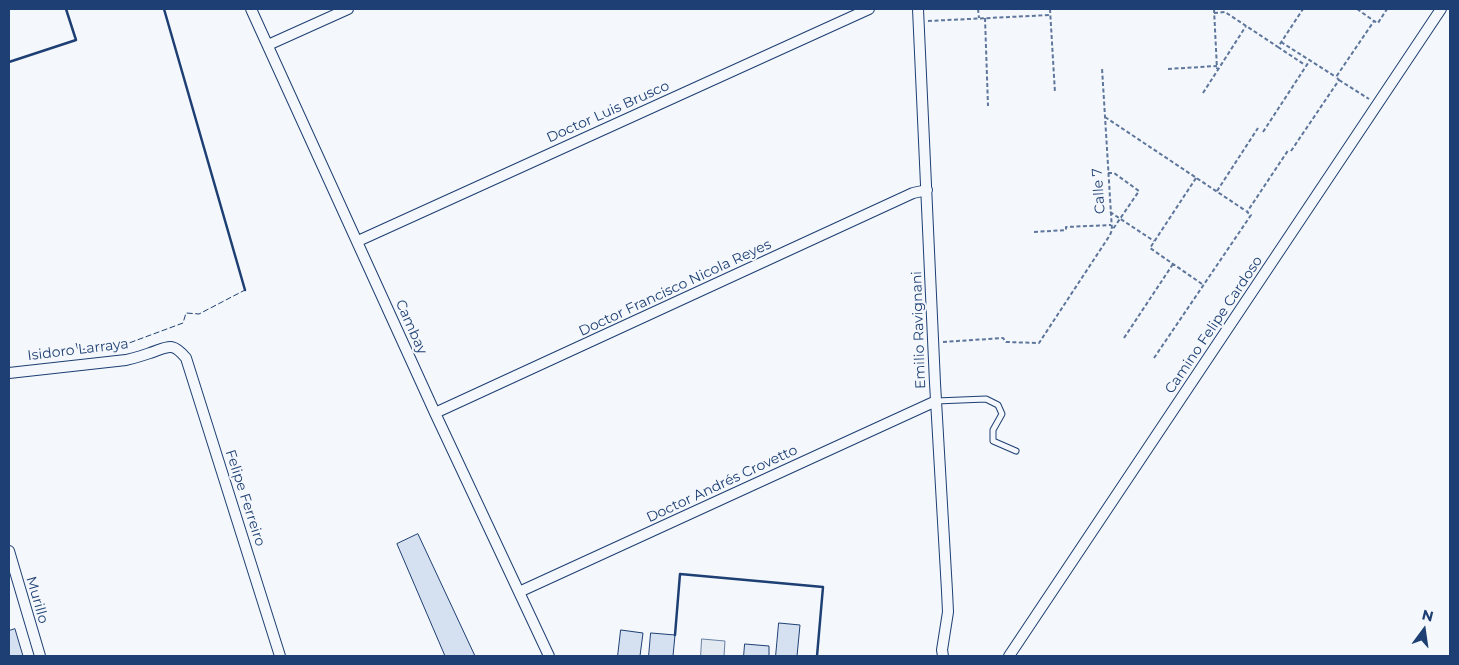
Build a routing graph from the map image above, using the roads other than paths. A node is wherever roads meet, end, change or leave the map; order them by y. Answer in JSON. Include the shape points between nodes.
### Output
{"nodes":[{"id":1,"x":251,"y":9,"type":"edge"},
{"id":2,"x":348,"y":9,"type":"edge"},
{"id":3,"x":869,"y":9,"type":"edge"},
{"id":4,"x":918,"y":9,"type":"edge"},
{"id":5,"x":1441,"y":9,"type":"edge"},
{"id":6,"x":268,"y":45,"type":"junction"},
{"id":7,"x":927,"y":190,"type":"junction"},
{"id":8,"x":358,"y":241,"type":"junction"},
{"id":9,"x":179,"y":350,"type":"joint"},
{"id":10,"x":9,"y":373,"type":"edge"},
{"id":11,"x":936,"y":401,"type":"junction"},
{"id":12,"x":436,"y":414,"type":"junction"},
{"id":13,"x":1016,"y":451,"type":"dead end"},
{"id":14,"x":9,"y":551,"type":"edge"},
{"id":15,"x":519,"y":592,"type":"junction"},
{"id":16,"x":940,"y":654,"type":"edge"},
{"id":17,"x":40,"y":656,"type":"edge"},
{"id":18,"x":280,"y":656,"type":"edge"},
{"id":19,"x":548,"y":656,"type":"edge"},
{"id":20,"x":1010,"y":656,"type":"edge"}],
"edges":[{"from":1,"to":6,"type":"street","name":"Cambay"},
{"from":2,"to":6,"type":"street"},
{"from":3,"to":8,"type":"street","name":"Doctor Luis Brusco"},
{"from":4,"to":7,"type":"street","name":"Emilio Ravignani"},
{"from":5,"to":20,"type":"street","name":"Camino Felipe Cardoso"},
{"from":6,"to":8,"type":"street","name":"Cambay"},
{"from":7,"to":11,"type":"street","name":"Emilio Ravignani"},
{"from":7,"to":12,"type":"street","name":"Doctor Francisco Nicola Reyes","via":[[913,193]]},
{"from":8,"to":12,"type":"street","name":"Cambay"},
{"from":9,"to":10,"type":"street","name":"Isidoro Larraya","via":[[165,346],[126,360]]},
{"from":9,"to":18,"type":"street","name":"Felipe Ferreiro","via":[[186,358]]},
{"from":11,"to":13,"type":"lane","via":[[986,399],[998,406],[1002,414],[993,430],[993,440]]},
{"from":11,"to":15,"type":"street","name":"Doctor Andrés Crovetto"},
{"from":11,"to":16,"type":"street","name":"Emilio Ravignani","via":[[948,612]]},
{"from":12,"to":15,"type":"street","name":"Cambay"},
{"from":14,"to":17,"type":"street","name":"Murillo"},
{"from":15,"to":19,"type":"street","name":"Cambay"}]}
